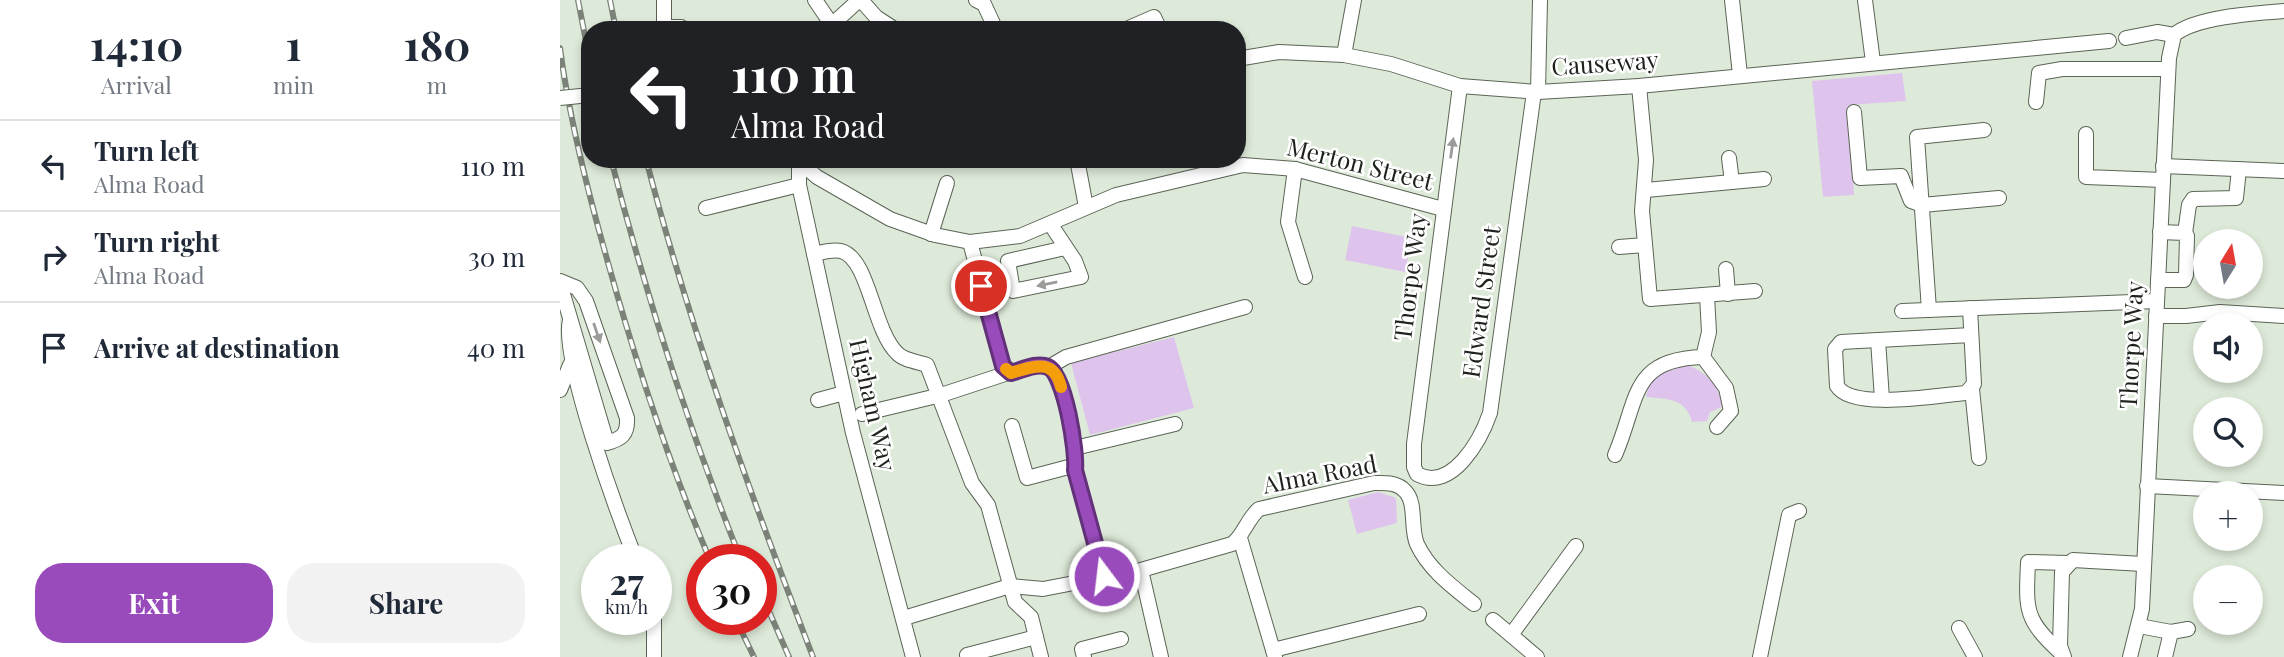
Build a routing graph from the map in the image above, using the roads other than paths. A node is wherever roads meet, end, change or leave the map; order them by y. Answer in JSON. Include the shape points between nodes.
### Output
{"nodes":[{"id":1,"x":664,"y":0,"type":"edge"},
{"id":2,"x":815,"y":0,"type":"edge"},
{"id":3,"x":860,"y":0,"type":"edge"},
{"id":4,"x":976,"y":0,"type":"edge"},
{"id":5,"x":1353,"y":0,"type":"edge"},
{"id":6,"x":1541,"y":0,"type":"edge"},
{"id":7,"x":1732,"y":0,"type":"edge"},
{"id":8,"x":1865,"y":0,"type":"edge"},
{"id":9,"x":2284,"y":11,"type":"edge"},
{"id":10,"x":664,"y":21,"type":"edge"},
{"id":11,"x":826,"y":21,"type":"edge"},
{"id":12,"x":837,"y":21,"type":"edge"},
{"id":13,"x":882,"y":21,"type":"edge"},
{"id":14,"x":992,"y":21,"type":"edge"},
{"id":15,"x":2174,"y":35,"type":"junction"},
{"id":16,"x":2126,"y":38,"type":"dead end"},
{"id":17,"x":2109,"y":41,"type":"dead end"},
{"id":18,"x":1344,"y":55,"type":"junction"},
{"id":19,"x":1246,"y":58,"type":"edge"},
{"id":20,"x":1873,"y":62,"type":"junction"},
{"id":21,"x":2168,"y":69,"type":"junction"},
{"id":22,"x":1740,"y":75,"type":"junction"},
{"id":23,"x":1460,"y":86,"type":"junction"},
{"id":24,"x":1639,"y":86,"type":"junction"},
{"id":25,"x":1536,"y":92,"type":"junction"},
{"id":26,"x":581,"y":96,"type":"edge"},
{"id":27,"x":560,"y":98,"type":"edge"},
{"id":28,"x":2036,"y":102,"type":"dead end"},
{"id":29,"x":1854,"y":112,"type":"dead end"},
{"id":30,"x":1984,"y":130,"type":"dead end"},
{"id":31,"x":2086,"y":134,"type":"dead end"},
{"id":32,"x":1729,"y":158,"type":"dead end"},
{"id":33,"x":1246,"y":167,"type":"edge"},
{"id":34,"x":798,"y":168,"type":"edge"},
{"id":35,"x":808,"y":168,"type":"edge"},
{"id":36,"x":1079,"y":168,"type":"edge"},
{"id":37,"x":1227,"y":168,"type":"edge"},
{"id":38,"x":1295,"y":169,"type":"junction"},
{"id":39,"x":2239,"y":169,"type":"junction"},
{"id":40,"x":2284,"y":172,"type":"edge"},
{"id":41,"x":2163,"y":173,"type":"junction"},
{"id":42,"x":1764,"y":179,"type":"dead end"},
{"id":43,"x":1732,"y":182,"type":"junction"},
{"id":44,"x":947,"y":183,"type":"dead end"},
{"id":45,"x":799,"y":186,"type":"junction"},
{"id":46,"x":1646,"y":190,"type":"junction"},
{"id":47,"x":1999,"y":198,"type":"dead end"},
{"id":48,"x":1922,"y":205,"type":"junction"},
{"id":49,"x":1086,"y":206,"type":"junction"},
{"id":50,"x":706,"y":208,"type":"dead end"},
{"id":51,"x":1443,"y":209,"type":"junction"},
{"id":52,"x":1051,"y":225,"type":"junction"},
{"id":53,"x":2160,"y":232,"type":"junction"},
{"id":54,"x":2185,"y":233,"type":"junction"},
{"id":55,"x":930,"y":234,"type":"junction"},
{"id":56,"x":970,"y":242,"type":"junction"},
{"id":57,"x":1645,"y":245,"type":"junction"},
{"id":58,"x":1619,"y":247,"type":"dead end"},
{"id":59,"x":1065,"y":248,"type":"junction"},
{"id":60,"x":814,"y":254,"type":"junction"},
{"id":61,"x":1726,"y":269,"type":"dead end"},
{"id":62,"x":1305,"y":277,"type":"dead end"},
{"id":63,"x":2158,"y":280,"type":"junction"},
{"id":64,"x":560,"y":283,"type":"edge"},
{"id":65,"x":1755,"y":291,"type":"dead end"},
{"id":66,"x":1728,"y":294,"type":"junction"},
{"id":67,"x":1707,"y":296,"type":"junction"},
{"id":68,"x":1245,"y":307,"type":"dead end"},
{"id":69,"x":1970,"y":308,"type":"junction"},
{"id":70,"x":2157,"y":308,"type":"junction"},
{"id":71,"x":1929,"y":310,"type":"junction"},
{"id":72,"x":1902,"y":311,"type":"dead end"},
{"id":73,"x":2284,"y":316,"type":"edge"},
{"id":74,"x":570,"y":319,"type":"junction"},
{"id":75,"x":1971,"y":335,"type":"junction"},
{"id":76,"x":1878,"y":340,"type":"junction"},
{"id":77,"x":1703,"y":356,"type":"junction"},
{"id":78,"x":570,"y":365,"type":"junction"},
{"id":79,"x":1049,"y":367,"type":"junction"},
{"id":80,"x":1011,"y":373,"type":"junction"},
{"id":81,"x":1972,"y":389,"type":"junction"},
{"id":82,"x":560,"y":390,"type":"edge"},
{"id":83,"x":844,"y":393,"type":"junction"},
{"id":84,"x":941,"y":396,"type":"junction"},
{"id":85,"x":1882,"y":399,"type":"junction"},
{"id":86,"x":818,"y":400,"type":"dead end"},
{"id":87,"x":862,"y":414,"type":"dead end"},
{"id":88,"x":1175,"y":424,"type":"dead end"},
{"id":89,"x":1012,"y":426,"type":"dead end"},
{"id":90,"x":1717,"y":427,"type":"dead end"},
{"id":91,"x":1075,"y":448,"type":"junction"},
{"id":92,"x":1615,"y":455,"type":"dead end"},
{"id":93,"x":1979,"y":458,"type":"dead end"},
{"id":94,"x":1076,"y":465,"type":"junction"},
{"id":95,"x":1417,"y":474,"type":"joint"},
{"id":96,"x":2147,"y":485,"type":"junction"},
{"id":97,"x":2284,"y":493,"type":"edge"},
{"id":98,"x":1799,"y":511,"type":"dead end"},
{"id":99,"x":1240,"y":538,"type":"junction"},
{"id":100,"x":630,"y":544,"type":"edge"},
{"id":101,"x":1576,"y":546,"type":"dead end"},
{"id":102,"x":2068,"y":562,"type":"junction"},
{"id":103,"x":2143,"y":564,"type":"junction"},
{"id":104,"x":1141,"y":570,"type":"junction"},
{"id":105,"x":1104,"y":576,"type":"junction"},
{"id":106,"x":1010,"y":586,"type":"junction"},
{"id":107,"x":1474,"y":604,"type":"dead end"},
{"id":108,"x":1419,"y":614,"type":"dead end"},
{"id":109,"x":904,"y":618,"type":"junction"},
{"id":110,"x":1493,"y":620,"type":"dead end"},
{"id":111,"x":2139,"y":626,"type":"junction"},
{"id":112,"x":1959,"y":628,"type":"dead end"},
{"id":113,"x":2188,"y":629,"type":"dead end"},
{"id":114,"x":2171,"y":632,"type":"junction"},
{"id":115,"x":654,"y":635,"type":"edge"},
{"id":116,"x":1511,"y":635,"type":"junction"},
{"id":117,"x":1036,"y":637,"type":"junction"},
{"id":118,"x":1121,"y":639,"type":"dead end"},
{"id":119,"x":1274,"y":653,"type":"edge"},
{"id":120,"x":653,"y":655,"type":"edge"},
{"id":121,"x":2063,"y":655,"type":"edge"},
{"id":122,"x":914,"y":657,"type":"edge"},
{"id":123,"x":968,"y":657,"type":"edge"},
{"id":124,"x":1041,"y":657,"type":"edge"},
{"id":125,"x":1084,"y":657,"type":"edge"},
{"id":126,"x":1161,"y":657,"type":"edge"},
{"id":127,"x":1537,"y":657,"type":"edge"},
{"id":128,"x":1760,"y":657,"type":"edge"},
{"id":129,"x":1975,"y":657,"type":"edge"},
{"id":130,"x":2130,"y":657,"type":"edge"},
{"id":131,"x":2165,"y":657,"type":"edge"}],
"edges":[{"from":1,"to":10,"type":"street"},
{"from":2,"to":11,"type":"street"},
{"from":3,"to":12,"type":"street"},
{"from":3,"to":13,"type":"street"},
{"from":4,"to":14,"type":"street"},
{"from":5,"to":18,"type":"street"},
{"from":6,"to":25,"type":"street","name":"Edward Street"},
{"from":7,"to":22,"type":"street"},
{"from":8,"to":20,"type":"street"},
{"from":9,"to":15,"type":"street","via":[[2201,23]]},
{"from":15,"to":16,"type":"street","via":[[2157,32]]},
{"from":15,"to":21,"type":"street","name":"Thorpe Way"},
{"from":17,"to":20,"type":"street","name":"Causeway"},
{"from":18,"to":19,"type":"street","name":"Causeway","via":[[1279,52]]},
{"from":18,"to":23,"type":"street","name":"Causeway"},
{"from":20,"to":22,"type":"street","name":"Causeway"},
{"from":21,"to":28,"type":"street","via":[[2039,73]]},
{"from":21,"to":41,"type":"street","name":"Thorpe Way"},
{"from":22,"to":24,"type":"street","name":"Causeway"},
{"from":23,"to":25,"type":"street","name":"Causeway"},
{"from":51,"to":23,"type":"street","name":"Thorpe Way","one_way":true},
{"from":24,"to":25,"type":"street","name":"Causeway"},
{"from":24,"to":46,"type":"street"},
{"from":25,"to":95,"type":"street","name":"Edward Street","via":[[1490,413],[1477,443],[1457,465],[1437,477]]},
{"from":26,"to":27,"type":"street","bridge":true},
{"from":29,"to":48,"type":"street","via":[[1860,178],[1901,176],[1911,201]]},
{"from":30,"to":48,"type":"street","via":[[1917,136]]},
{"from":31,"to":41,"type":"street","via":[[2085,177]]},
{"from":32,"to":43,"type":"street"},
{"from":33,"to":38,"type":"street","name":"Merton Street"},
{"from":34,"to":45,"type":"street","name":"Higham Way"},
{"from":35,"to":55,"type":"street","name":"Merton Street","via":[[865,206]]},
{"from":36,"to":49,"type":"street"},
{"from":37,"to":49,"type":"street","name":"Merton Street"},
{"from":38,"to":51,"type":"street","name":"Merton Street"},
{"from":38,"to":62,"type":"street","via":[[1288,222]]},
{"from":39,"to":40,"type":"street"},
{"from":39,"to":41,"type":"street"},
{"from":39,"to":54,"type":"street","via":[[2236,198],[2193,199]]},
{"from":41,"to":53,"type":"street","name":"Thorpe Way"},
{"from":42,"to":43,"type":"street"},
{"from":43,"to":46,"type":"street"},
{"from":44,"to":55,"type":"street"},
{"from":45,"to":50,"type":"street"},
{"from":45,"to":60,"type":"street","name":"Higham Way"},
{"from":46,"to":57,"type":"street","via":[[1642,211]]},
{"from":47,"to":48,"type":"street"},
{"from":48,"to":71,"type":"street"},
{"from":49,"to":52,"type":"street","name":"Merton Street"},
{"from":51,"to":95,"type":"street","name":"Thorpe Way","via":[[1414,444]]},
{"from":52,"to":56,"type":"street","name":"Merton Street","via":[[1020,236]]},
{"from":52,"to":59,"type":"street"},
{"from":53,"to":54,"type":"street"},
{"from":53,"to":63,"type":"street","name":"Thorpe Way"},
{"from":54,"to":63,"type":"street","via":[[2185,279]]},
{"from":55,"to":56,"type":"street","name":"Merton Street"},
{"from":56,"to":80,"type":"street","via":[[997,353]]},
{"from":57,"to":58,"type":"street"},
{"from":57,"to":67,"type":"street","via":[[1650,299]]},
{"from":59,"to":59,"type":"street","one_way":true,"via":[[1081,277],[1013,291],[1008,261]]},
{"from":60,"to":83,"type":"street","name":"Higham Way"},
{"from":60,"to":84,"type":"street","via":[[838,250],[854,260],[880,331],[898,355],[927,366]]},
{"from":61,"to":66,"type":"street"},
{"from":63,"to":70,"type":"street","name":"Thorpe Way"},
{"from":64,"to":74,"type":"street"},
{"from":64,"to":74,"type":"street","one_way":true,"via":[[577,288],[586,300],[627,418],[624,436],[607,443]]},
{"from":65,"to":66,"type":"street"},
{"from":66,"to":67,"type":"street"},
{"from":67,"to":77,"type":"street","via":[[1709,332]]},
{"from":68,"to":79,"type":"street","via":[[1066,357]]},
{"from":69,"to":70,"type":"street"},
{"from":69,"to":71,"type":"street"},
{"from":69,"to":75,"type":"street"},
{"from":70,"to":73,"type":"street"},
{"from":70,"to":96,"type":"street","name":"Thorpe Way"},
{"from":71,"to":72,"type":"street"},
{"from":74,"to":78,"type":"street","via":[[565,342]]},
{"from":75,"to":76,"type":"street"},
{"from":75,"to":81,"type":"street"},
{"from":76,"to":85,"type":"street"},
{"from":76,"to":85,"type":"street","via":[[1837,345],[1836,375],[1841,392],[1857,399]]},
{"from":77,"to":90,"type":"street","via":[[1726,388],[1731,411]]},
{"from":77,"to":92,"type":"street","via":[[1679,357],[1643,376]]},
{"from":78,"to":82,"type":"street"},
{"from":78,"to":100,"type":"street","via":[[607,488]]},
{"from":79,"to":80,"type":"street","via":[[1040,364]]},
{"from":79,"to":91,"type":"street","via":[[1058,377]]},
{"from":80,"to":84,"type":"street"},
{"from":81,"to":85,"type":"street"},
{"from":81,"to":93,"type":"street"},
{"from":83,"to":86,"type":"street"},
{"from":83,"to":109,"type":"street","name":"Higham Way"},
{"from":84,"to":87,"type":"street"},
{"from":84,"to":106,"type":"street","via":[[977,497],[988,505]]},
{"from":88,"to":91,"type":"street"},
{"from":89,"to":94,"type":"street","via":[[1027,478]]},
{"from":91,"to":94,"type":"street"},
{"from":94,"to":105,"type":"street"},
{"from":96,"to":97,"type":"street"},
{"from":96,"to":103,"type":"street","name":"Thorpe Way"},
{"from":98,"to":128,"type":"street","via":[[1789,516]]},
{"from":99,"to":104,"type":"street"},
{"from":99,"to":107,"type":"street","name":"Alma Road","via":[[1259,509],[1353,486],[1393,483],[1411,502],[1413,530],[1425,558]]},
{"from":99,"to":119,"type":"street"},
{"from":101,"to":116,"type":"street"},
{"from":102,"to":103,"type":"street"},
{"from":102,"to":121,"type":"street","via":[[2062,572]]},
{"from":102,"to":121,"type":"street","via":[[2028,562],[2028,615]]},
{"from":103,"to":111,"type":"street","name":"Thorpe Way"},
{"from":104,"to":105,"type":"street"},
{"from":104,"to":126,"type":"street"},
{"from":105,"to":106,"type":"street","via":[[1042,589]]},
{"from":106,"to":109,"type":"street"},
{"from":106,"to":117,"type":"street","via":[[1015,602],[1031,617]]},
{"from":108,"to":119,"type":"street"},
{"from":109,"to":122,"type":"street","name":"Higham Way"},
{"from":110,"to":116,"type":"street"},
{"from":111,"to":114,"type":"street"},
{"from":111,"to":130,"type":"street","name":"Thorpe Way"},
{"from":112,"to":129,"type":"street"},
{"from":113,"to":114,"type":"street"},
{"from":114,"to":131,"type":"street"},
{"from":115,"to":120,"type":"street"},
{"from":116,"to":127,"type":"street"},
{"from":117,"to":123,"type":"street"},
{"from":117,"to":124,"type":"street"},
{"from":118,"to":125,"type":"street","via":[[1082,649]]}]}
